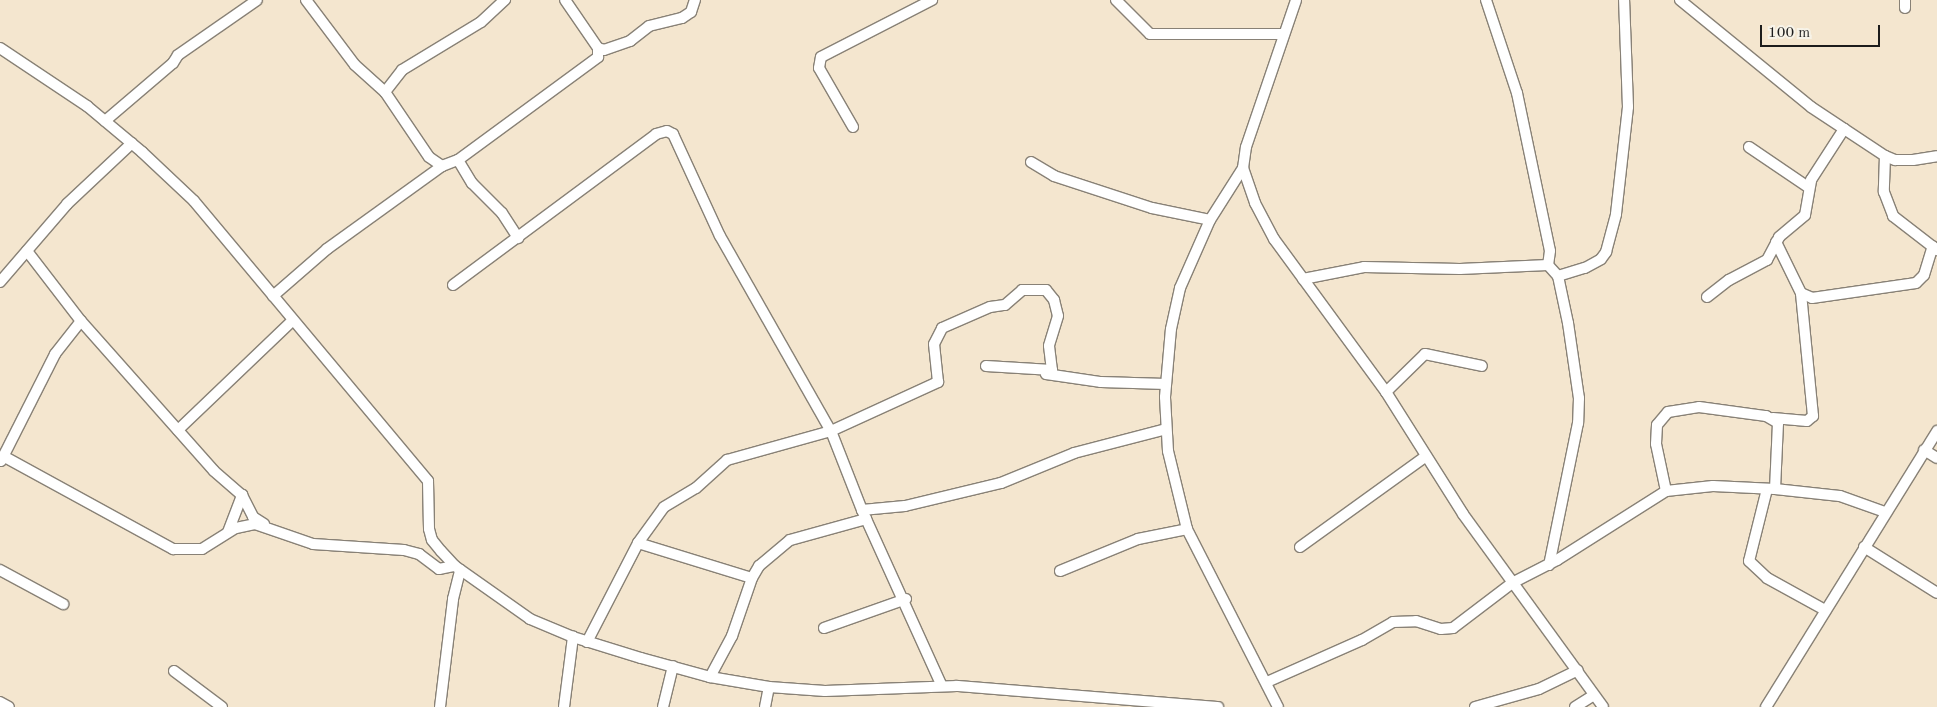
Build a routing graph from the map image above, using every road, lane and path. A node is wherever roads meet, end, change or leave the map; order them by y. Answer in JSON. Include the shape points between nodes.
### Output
{"nodes":[{"id":1,"x":257,"y":0,"type":"edge"},
{"id":2,"x":306,"y":0,"type":"edge"},
{"id":3,"x":505,"y":0,"type":"edge"},
{"id":4,"x":565,"y":0,"type":"edge"},
{"id":5,"x":695,"y":0,"type":"edge"},
{"id":6,"x":932,"y":0,"type":"edge"},
{"id":7,"x":1116,"y":0,"type":"edge"},
{"id":8,"x":1296,"y":0,"type":"edge"},
{"id":9,"x":1486,"y":0,"type":"edge"},
{"id":10,"x":1624,"y":0,"type":"edge"},
{"id":11,"x":1680,"y":0,"type":"edge"},
{"id":12,"x":1284,"y":34,"type":"junction"},
{"id":13,"x":0,"y":48,"type":"edge"},
{"id":14,"x":598,"y":48,"type":"junction"},
{"id":15,"x":385,"y":92,"type":"junction"},
{"id":16,"x":105,"y":121,"type":"junction"},
{"id":17,"x":853,"y":127,"type":"dead end"},
{"id":18,"x":1844,"y":129,"type":"junction"},
{"id":19,"x":132,"y":143,"type":"junction"},
{"id":20,"x":1750,"y":147,"type":"dead end"},
{"id":21,"x":1885,"y":156,"type":"junction"},
{"id":22,"x":1937,"y":156,"type":"edge"},
{"id":23,"x":458,"y":160,"type":"junction"},
{"id":24,"x":1031,"y":162,"type":"dead end"},
{"id":25,"x":442,"y":166,"type":"junction"},
{"id":26,"x":1243,"y":168,"type":"junction"},
{"id":27,"x":1808,"y":187,"type":"junction"},
{"id":28,"x":1210,"y":220,"type":"junction"},
{"id":29,"x":518,"y":238,"type":"junction"},
{"id":30,"x":1776,"y":242,"type":"junction"},
{"id":31,"x":1935,"y":248,"type":"edge"},
{"id":32,"x":28,"y":251,"type":"junction"},
{"id":33,"x":1548,"y":265,"type":"junction"},
{"id":34,"x":1558,"y":276,"type":"junction"},
{"id":35,"x":1303,"y":279,"type":"junction"},
{"id":36,"x":0,"y":282,"type":"edge"},
{"id":37,"x":453,"y":286,"type":"dead end"},
{"id":38,"x":1801,"y":293,"type":"junction"},
{"id":39,"x":273,"y":296,"type":"junction"},
{"id":40,"x":1707,"y":297,"type":"dead end"},
{"id":41,"x":293,"y":320,"type":"junction"},
{"id":42,"x":81,"y":321,"type":"junction"},
{"id":43,"x":986,"y":366,"type":"dead end"},
{"id":44,"x":1482,"y":366,"type":"dead end"},
{"id":45,"x":1052,"y":370,"type":"junction"},
{"id":46,"x":1166,"y":384,"type":"junction"},
{"id":47,"x":1386,"y":392,"type":"junction"},
{"id":48,"x":1773,"y":418,"type":"junction"},
{"id":49,"x":178,"y":430,"type":"junction"},
{"id":50,"x":1166,"y":430,"type":"junction"},
{"id":51,"x":831,"y":431,"type":"junction"},
{"id":52,"x":1937,"y":431,"type":"edge"},
{"id":53,"x":1924,"y":450,"type":"junction"},
{"id":54,"x":1426,"y":456,"type":"junction"},
{"id":55,"x":1937,"y":458,"type":"edge"},
{"id":56,"x":2,"y":459,"type":"edge"},
{"id":57,"x":1771,"y":489,"type":"junction"},
{"id":58,"x":1666,"y":491,"type":"junction"},
{"id":59,"x":242,"y":495,"type":"junction"},
{"id":60,"x":1885,"y":512,"type":"junction"},
{"id":61,"x":864,"y":514,"type":"junction"},
{"id":62,"x":267,"y":526,"type":"junction"},
{"id":63,"x":1186,"y":529,"type":"junction"},
{"id":64,"x":228,"y":532,"type":"junction"},
{"id":65,"x":638,"y":543,"type":"junction"},
{"id":66,"x":1300,"y":547,"type":"dead end"},
{"id":67,"x":1864,"y":547,"type":"junction"},
{"id":68,"x":1549,"y":565,"type":"junction"},
{"id":69,"x":458,"y":568,"type":"junction"},
{"id":70,"x":0,"y":570,"type":"edge"},
{"id":71,"x":1060,"y":571,"type":"dead end"},
{"id":72,"x":752,"y":578,"type":"junction"},
{"id":73,"x":1512,"y":583,"type":"junction"},
{"id":74,"x":1937,"y":594,"type":"edge"},
{"id":75,"x":906,"y":599,"type":"junction"},
{"id":76,"x":63,"y":604,"type":"dead end"},
{"id":77,"x":1825,"y":610,"type":"junction"},
{"id":78,"x":824,"y":628,"type":"dead end"},
{"id":79,"x":573,"y":637,"type":"junction"},
{"id":80,"x":587,"y":642,"type":"junction"},
{"id":81,"x":673,"y":666,"type":"junction"},
{"id":82,"x":1578,"y":670,"type":"junction"},
{"id":83,"x":174,"y":671,"type":"dead end"},
{"id":84,"x":710,"y":676,"type":"junction"},
{"id":85,"x":1267,"y":682,"type":"junction"},
{"id":86,"x":942,"y":686,"type":"junction"},
{"id":87,"x":769,"y":687,"type":"junction"},
{"id":88,"x":1594,"y":695,"type":"junction"},
{"id":89,"x":0,"y":702,"type":"edge"},
{"id":90,"x":1191,"y":706,"type":"edge"},
{"id":91,"x":9,"y":707,"type":"edge"},
{"id":92,"x":222,"y":707,"type":"edge"},
{"id":93,"x":440,"y":707,"type":"edge"},
{"id":94,"x":564,"y":707,"type":"edge"},
{"id":95,"x":663,"y":707,"type":"edge"},
{"id":96,"x":765,"y":707,"type":"edge"},
{"id":97,"x":1218,"y":707,"type":"edge"},
{"id":98,"x":1278,"y":707,"type":"edge"},
{"id":99,"x":1475,"y":707,"type":"edge"},
{"id":100,"x":1575,"y":707,"type":"edge"},
{"id":101,"x":1603,"y":707,"type":"edge"},
{"id":102,"x":1766,"y":707,"type":"edge"}],
"edges":[{"from":1,"to":16,"type":"street","via":[[178,54],[173,62]]},
{"from":2,"to":15,"type":"street","via":[[355,65]]},
{"from":3,"to":15,"type":"street","via":[[481,22],[402,70]]},
{"from":4,"to":14,"type":"street"},
{"from":5,"to":14,"type":"street","via":[[691,12],[682,18],[649,26],[630,41],[604,50]]},
{"from":6,"to":17,"type":"street","via":[[821,57],[819,68]]},
{"from":7,"to":12,"type":"street","via":[[1150,34]]},
{"from":8,"to":12,"type":"street"},
{"from":9,"to":33,"type":"street","via":[[1517,94],[1550,251]]},
{"from":10,"to":34,"type":"street","via":[[1628,107],[1614,222],[1601,260]]},
{"from":11,"to":18,"type":"street","via":[[1811,107]]},
{"from":12,"to":26,"type":"street","via":[[1246,148]]},
{"from":13,"to":16,"type":"street"},
{"from":14,"to":23,"type":"street","via":[[598,57],[590,64]]},
{"from":15,"to":25,"type":"street","via":[[429,157]]},
{"from":16,"to":19,"type":"street"},
{"from":18,"to":21,"type":"street"},
{"from":18,"to":27,"type":"street"},
{"from":19,"to":32,"type":"street","via":[[67,204]]},
{"from":19,"to":39,"type":"street","via":[[194,201]]},
{"from":20,"to":27,"type":"street"},
{"from":21,"to":22,"type":"street","via":[[1895,160],[1913,160]]},
{"from":21,"to":31,"type":"street","via":[[1884,192],[1893,216]]},
{"from":23,"to":25,"type":"street"},
{"from":23,"to":29,"type":"street","via":[[472,183],[502,212]]},
{"from":24,"to":28,"type":"street","via":[[1054,176],[1152,208]]},
{"from":25,"to":39,"type":"street","via":[[327,249]]},
{"from":26,"to":28,"type":"street"},
{"from":26,"to":35,"type":"street","via":[[1255,203],[1274,239]]},
{"from":27,"to":30,"type":"street","via":[[1808,211]]},
{"from":28,"to":46,"type":"street","via":[[1180,288],[1171,330]]},
{"from":29,"to":37,"type":"street"},
{"from":29,"to":51,"type":"street","via":[[656,134],[672,134],[720,236]]},
{"from":30,"to":38,"type":"street"},
{"from":30,"to":40,"type":"street","via":[[1767,260],[1729,280]]},
{"from":31,"to":38,"type":"street","via":[[1924,274],[1916,283],[1812,298]]},
{"from":32,"to":36,"type":"street"},
{"from":32,"to":42,"type":"street"},
{"from":33,"to":34,"type":"street"},
{"from":33,"to":35,"type":"street","via":[[1460,269],[1364,267]]},
{"from":34,"to":68,"type":"street","via":[[1579,398],[1578,423]]},
{"from":35,"to":47,"type":"street"},
{"from":38,"to":48,"type":"street","via":[[1813,416],[1807,421]]},
{"from":39,"to":41,"type":"street"},
{"from":41,"to":49,"type":"street"},
{"from":41,"to":69,"type":"street","via":[[428,481],[432,540]]},
{"from":42,"to":49,"type":"street"},
{"from":42,"to":56,"type":"street","via":[[55,354]]},
{"from":43,"to":45,"type":"street"},
{"from":44,"to":47,"type":"street","via":[[1426,354]]},
{"from":45,"to":46,"type":"street","via":[[1046,374],[1101,382]]},
{"from":45,"to":51,"type":"street","via":[[1049,346],[1057,324],[1054,300],[1046,290],[1022,290],[1004,305],[986,309],[939,330],[934,350],[938,382]]},
{"from":46,"to":50,"type":"street"},
{"from":47,"to":54,"type":"street"},
{"from":48,"to":57,"type":"street","via":[[1778,428]]},
{"from":48,"to":58,"type":"street","via":[[1699,407],[1668,412],[1660,418],[1656,435]]},
{"from":49,"to":59,"type":"street"},
{"from":50,"to":61,"type":"street","via":[[1074,453],[1001,483]]},
{"from":50,"to":63,"type":"street","via":[[1172,474]]},
{"from":51,"to":61,"type":"street"},
{"from":51,"to":65,"type":"street","via":[[727,460],[696,488],[664,507]]},
{"from":52,"to":53,"type":"street"},
{"from":53,"to":55,"type":"street"},
{"from":53,"to":60,"type":"street"},
{"from":54,"to":66,"type":"street"},
{"from":54,"to":73,"type":"street"},
{"from":56,"to":64,"type":"street","via":[[165,546],[182,550],[202,548]]},
{"from":57,"to":58,"type":"street","via":[[1713,486]]},
{"from":57,"to":60,"type":"street","via":[[1840,496]]},
{"from":57,"to":77,"type":"street","via":[[1749,561],[1767,578]]},
{"from":58,"to":68,"type":"street"},
{"from":59,"to":62,"type":"street","via":[[253,517]]},
{"from":59,"to":64,"type":"street"},
{"from":60,"to":67,"type":"street"},
{"from":61,"to":72,"type":"street","via":[[790,540],[759,566]]},
{"from":61,"to":75,"type":"street"},
{"from":62,"to":64,"type":"street","via":[[245,525]]},
{"from":62,"to":69,"type":"street","via":[[313,544],[404,550],[419,554],[439,569]]},
{"from":63,"to":71,"type":"street","via":[[1138,539]]},
{"from":63,"to":85,"type":"street"},
{"from":65,"to":72,"type":"street"},
{"from":65,"to":80,"type":"street"},
{"from":67,"to":74,"type":"street"},
{"from":67,"to":77,"type":"street"},
{"from":68,"to":73,"type":"street"},
{"from":69,"to":79,"type":"street","via":[[530,619]]},
{"from":69,"to":93,"type":"street"},
{"from":70,"to":76,"type":"street"},
{"from":72,"to":84,"type":"street","via":[[732,636]]},
{"from":73,"to":82,"type":"street"},
{"from":73,"to":85,"type":"street","via":[[1453,628],[1416,621],[1394,622],[1362,640]]},
{"from":75,"to":78,"type":"street"},
{"from":75,"to":86,"type":"street"},
{"from":77,"to":102,"type":"street"},
{"from":79,"to":80,"type":"street"},
{"from":79,"to":94,"type":"street"},
{"from":80,"to":81,"type":"street"},
{"from":81,"to":84,"type":"street"},
{"from":81,"to":95,"type":"street"},
{"from":82,"to":88,"type":"street"},
{"from":82,"to":99,"type":"street","via":[[1539,688]]},
{"from":83,"to":92,"type":"street"},
{"from":84,"to":87,"type":"street"},
{"from":85,"to":98,"type":"street"},
{"from":86,"to":87,"type":"street","via":[[825,691]]},
{"from":86,"to":90,"type":"street"},
{"from":87,"to":96,"type":"street"},
{"from":88,"to":100,"type":"street"},
{"from":88,"to":101,"type":"street"},
{"from":89,"to":91,"type":"street"},
{"from":90,"to":97,"type":"street"}]}
